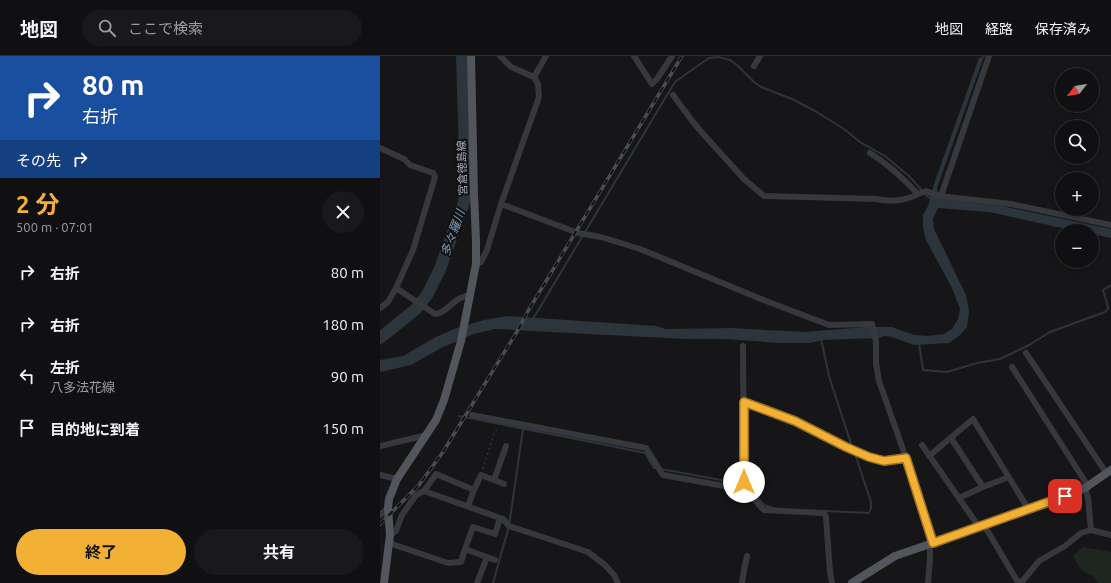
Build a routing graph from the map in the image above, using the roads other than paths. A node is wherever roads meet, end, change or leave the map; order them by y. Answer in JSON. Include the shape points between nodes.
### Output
{"nodes":[{"id":1,"x":471,"y":56,"type":"edge"},
{"id":2,"x":500,"y":56,"type":"edge"},
{"id":3,"x":546,"y":56,"type":"edge"},
{"id":4,"x":634,"y":56,"type":"edge"},
{"id":5,"x":672,"y":56,"type":"edge"},
{"id":6,"x":760,"y":56,"type":"edge"},
{"id":7,"x":987,"y":57,"type":"edge"},
{"id":8,"x":754,"y":66,"type":"dead end"},
{"id":9,"x":534,"y":77,"type":"junction"},
{"id":10,"x":673,"y":95,"type":"dead end"},
{"id":11,"x":380,"y":148,"type":"edge"},
{"id":12,"x":870,"y":153,"type":"dead end"},
{"id":13,"x":922,"y":193,"type":"junction"},
{"id":14,"x":938,"y":195,"type":"junction"},
{"id":15,"x":501,"y":204,"type":"junction"},
{"id":16,"x":1111,"y":225,"type":"edge"},
{"id":17,"x":476,"y":264,"type":"junction"},
{"id":18,"x":396,"y":288,"type":"junction"},
{"id":19,"x":471,"y":295,"type":"junction"},
{"id":20,"x":380,"y":308,"type":"edge"},
{"id":21,"x":743,"y":346,"type":"dead end"},
{"id":22,"x":1026,"y":353,"type":"dead end"},
{"id":23,"x":1012,"y":367,"type":"dead end"},
{"id":24,"x":744,"y":402,"type":"junction"},
{"id":25,"x":472,"y":415,"type":"dead end"},
{"id":26,"x":427,"y":434,"type":"junction"},
{"id":27,"x":951,"y":438,"type":"junction"},
{"id":28,"x":922,"y":445,"type":"dead end"},
{"id":29,"x":380,"y":446,"type":"edge"},
{"id":30,"x":506,"y":446,"type":"dead end"},
{"id":31,"x":929,"y":456,"type":"junction"},
{"id":32,"x":906,"y":458,"type":"junction"},
{"id":33,"x":1109,"y":472,"type":"edge"},
{"id":34,"x":380,"y":475,"type":"edge"},
{"id":35,"x":1009,"y":477,"type":"junction"},
{"id":36,"x":397,"y":479,"type":"junction"},
{"id":37,"x":494,"y":480,"type":"junction"},
{"id":38,"x":504,"y":484,"type":"dead end"},
{"id":39,"x":744,"y":486,"type":"junction"},
{"id":40,"x":983,"y":487,"type":"junction"},
{"id":41,"x":1086,"y":487,"type":"junction"},
{"id":42,"x":474,"y":490,"type":"junction"},
{"id":43,"x":424,"y":491,"type":"junction"},
{"id":44,"x":959,"y":498,"type":"junction"},
{"id":45,"x":468,"y":506,"type":"junction"},
{"id":46,"x":388,"y":508,"type":"junction"},
{"id":47,"x":1029,"y":510,"type":"junction"},
{"id":48,"x":380,"y":515,"type":"edge"},
{"id":49,"x":500,"y":518,"type":"junction"},
{"id":50,"x":981,"y":526,"type":"junction"},
{"id":51,"x":1091,"y":530,"type":"junction"},
{"id":52,"x":1111,"y":535,"type":"edge"},
{"id":53,"x":390,"y":539,"type":"junction"},
{"id":54,"x":932,"y":544,"type":"junction"},
{"id":55,"x":465,"y":549,"type":"junction"},
{"id":56,"x":747,"y":556,"type":"dead end"},
{"id":57,"x":487,"y":557,"type":"junction"},
{"id":58,"x":496,"y":560,"type":"dead end"},
{"id":59,"x":1023,"y":582,"type":"edge"},
{"id":60,"x":384,"y":583,"type":"edge"},
{"id":61,"x":477,"y":583,"type":"edge"},
{"id":62,"x":618,"y":583,"type":"edge"},
{"id":63,"x":742,"y":583,"type":"edge"},
{"id":64,"x":832,"y":583,"type":"edge"},
{"id":65,"x":852,"y":583,"type":"edge"},
{"id":66,"x":928,"y":583,"type":"edge"}],
"edges":[{"from":1,"to":17,"type":"main road","name":"宮倉徳島線"},
{"from":2,"to":9,"type":"street","via":[[511,67]]},
{"from":3,"to":9,"type":"street"},
{"from":4,"to":5,"type":"street","via":[[652,84]]},
{"from":6,"to":8,"type":"street"},
{"from":7,"to":14,"type":"street"},
{"from":9,"to":15,"type":"street","via":[[538,84],[539,97]]},
{"from":10,"to":13,"type":"street","via":[[692,122],[764,196],[883,201],[912,198]]},
{"from":11,"to":18,"type":"street","via":[[410,165],[433,173],[435,177],[413,250]]},
{"from":12,"to":13,"type":"street"},
{"from":13,"to":14,"type":"street"},
{"from":14,"to":16,"type":"street","via":[[1011,204]]},
{"from":15,"to":17,"type":"street","via":[[487,250],[481,262]]},
{"from":15,"to":32,"type":"street","via":[[569,230],[640,249],[829,325],[872,324],[876,339],[879,381]]},
{"from":17,"to":19,"type":"main road","name":"宮倉徳島線"},
{"from":18,"to":19,"type":"street","via":[[435,314],[439,314],[461,297]]},
{"from":18,"to":20,"type":"street","via":[[388,302]]},
{"from":19,"to":26,"type":"main road","name":"宮倉徳島線","via":[[444,400]]},
{"from":21,"to":24,"type":"street"},
{"from":22,"to":33,"type":"street"},
{"from":23,"to":41,"type":"street"},
{"from":24,"to":32,"type":"street","via":[[795,421],[869,457],[884,461]]},
{"from":24,"to":39,"type":"street"},
{"from":25,"to":39,"type":"street","via":[[646,448],[663,475]]},
{"from":26,"to":29,"type":"street"},
{"from":26,"to":36,"type":"main road"},
{"from":27,"to":31,"type":"street"},
{"from":27,"to":35,"type":"street","via":[[973,419]]},
{"from":27,"to":40,"type":"street"},
{"from":28,"to":31,"type":"street"},
{"from":30,"to":37,"type":"street"},
{"from":31,"to":44,"type":"street"},
{"from":32,"to":54,"type":"street"},
{"from":33,"to":41,"type":"main road"},
{"from":34,"to":36,"type":"street"},
{"from":35,"to":40,"type":"street"},
{"from":35,"to":47,"type":"street"},
{"from":36,"to":46,"type":"main road"},
{"from":37,"to":38,"type":"street"},
{"from":37,"to":42,"type":"street","via":[[481,475]]},
{"from":39,"to":64,"type":"street","via":[[764,510],[826,516]]},
{"from":40,"to":44,"type":"street"},
{"from":41,"to":47,"type":"main road"},
{"from":41,"to":51,"type":"street"},
{"from":42,"to":43,"type":"street","via":[[436,474]]},
{"from":42,"to":45,"type":"street"},
{"from":43,"to":45,"type":"street"},
{"from":43,"to":53,"type":"street","via":[[416,495]]},
{"from":44,"to":50,"type":"street"},
{"from":45,"to":49,"type":"street"},
{"from":46,"to":48,"type":"street"},
{"from":46,"to":53,"type":"main road"},
{"from":47,"to":50,"type":"main road"},
{"from":49,"to":55,"type":"street","via":[[495,534],[473,527]]},
{"from":49,"to":62,"type":"street","via":[[509,526],[588,552],[605,565]]},
{"from":50,"to":54,"type":"main road"},
{"from":50,"to":59,"type":"street","via":[[1016,579]]},
{"from":51,"to":52,"type":"street"},
{"from":51,"to":59,"type":"street","via":[[1045,557],[1035,565]]},
{"from":53,"to":55,"type":"street","via":[[448,563],[461,562]]},
{"from":53,"to":60,"type":"main road"},
{"from":54,"to":65,"type":"main road","via":[[895,556]]},
{"from":54,"to":66,"type":"street"},
{"from":55,"to":57,"type":"street"},
{"from":56,"to":63,"type":"street"},
{"from":57,"to":58,"type":"street"},
{"from":57,"to":61,"type":"street"}]}
